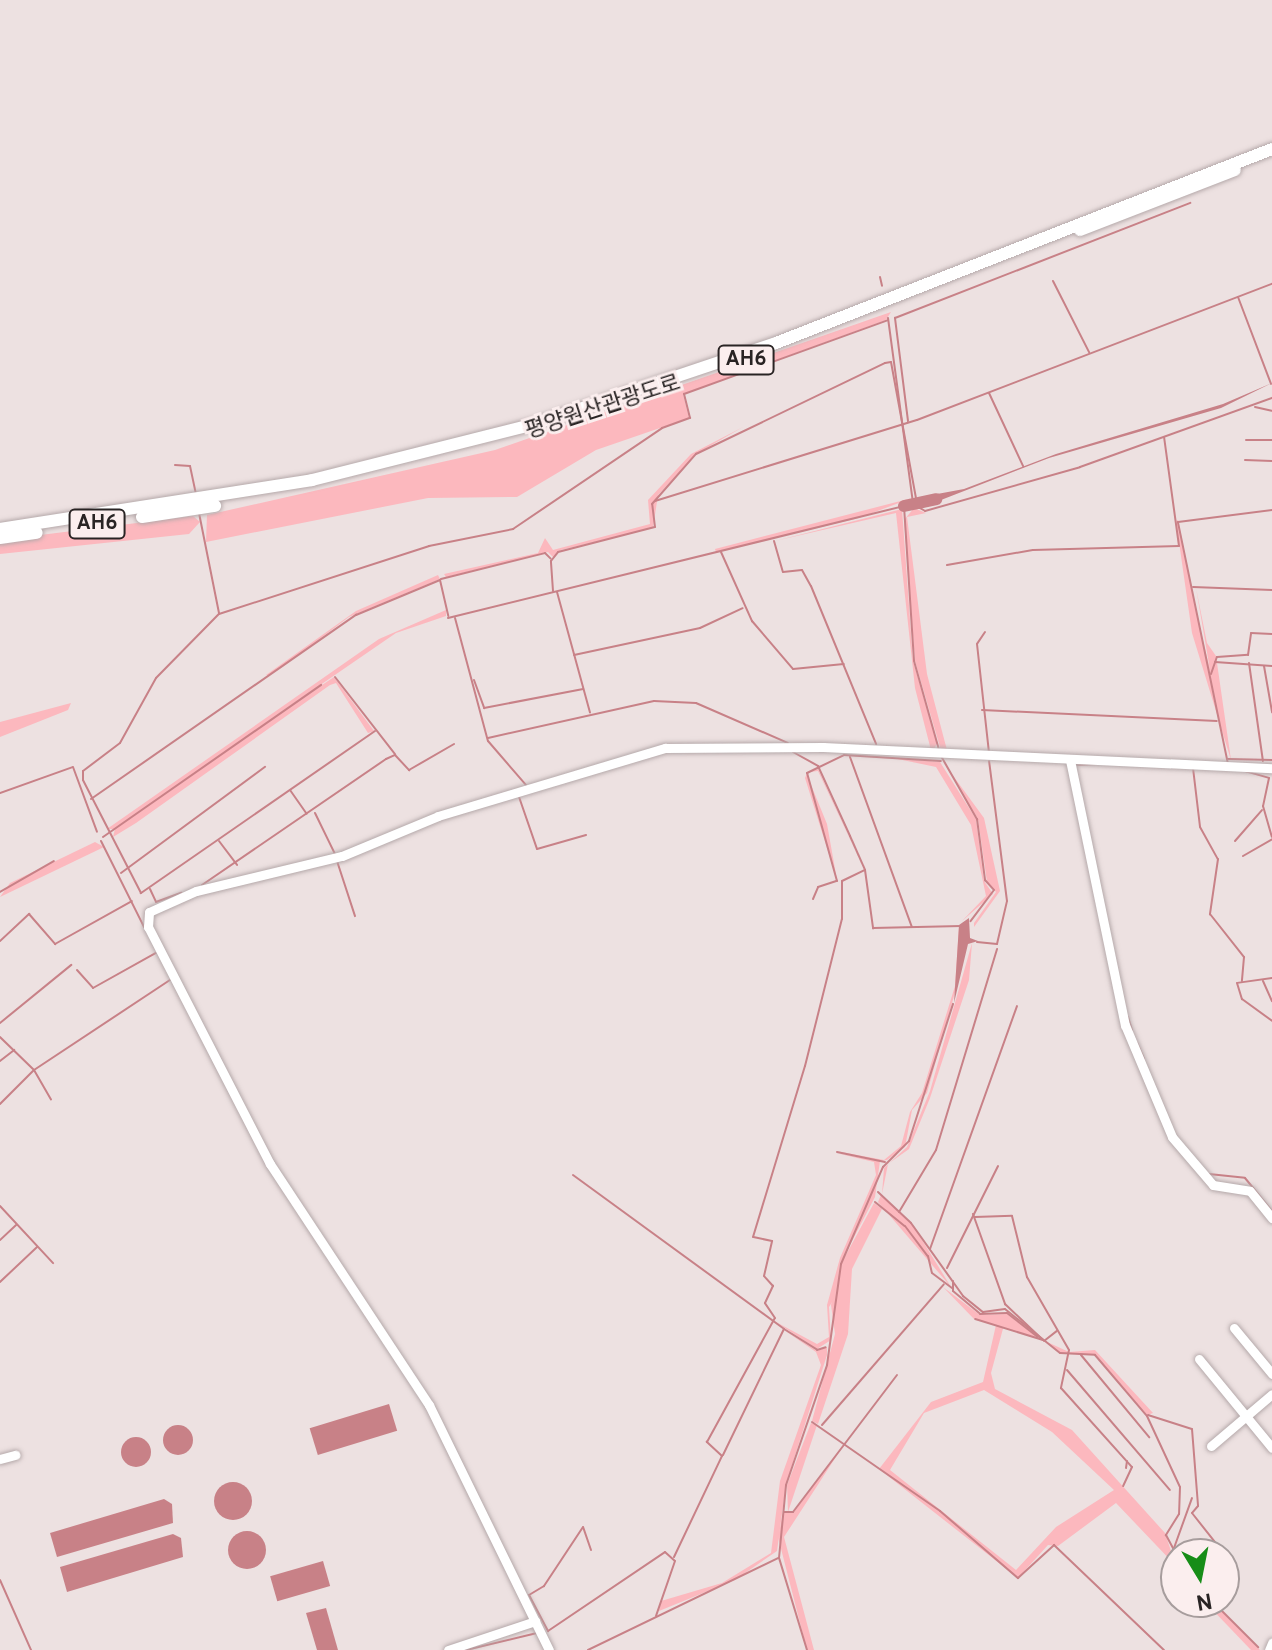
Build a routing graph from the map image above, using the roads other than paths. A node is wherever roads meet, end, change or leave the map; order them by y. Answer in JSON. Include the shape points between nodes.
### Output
{"nodes":[{"id":1,"x":1272,"y":149,"type":"edge"},
{"id":2,"x":1272,"y":157,"type":"edge"},
{"id":3,"x":198,"y":505,"type":"junction"},
{"id":4,"x":0,"y":529,"type":"edge"},
{"id":5,"x":0,"y":538,"type":"edge"},
{"id":6,"x":1070,"y":760,"type":"junction"},
{"id":7,"x":1272,"y":768,"type":"edge"},
{"id":8,"x":1272,"y":1218,"type":"edge"},
{"id":9,"x":1234,"y":1328,"type":"dead end"},
{"id":10,"x":1199,"y":1359,"type":"dead end"},
{"id":11,"x":1272,"y":1374,"type":"edge"},
{"id":12,"x":1272,"y":1394,"type":"edge"},
{"id":13,"x":1245,"y":1416,"type":"junction"},
{"id":14,"x":1211,"y":1446,"type":"dead end"},
{"id":15,"x":1272,"y":1448,"type":"edge"},
{"id":16,"x":15,"y":1455,"type":"dead end"},
{"id":17,"x":0,"y":1459,"type":"edge"},
{"id":18,"x":535,"y":1621,"type":"junction"},
{"id":19,"x":1272,"y":1643,"type":"edge"},
{"id":20,"x":448,"y":1650,"type":"edge"},
{"id":21,"x":549,"y":1650,"type":"edge"},
{"id":22,"x":1269,"y":1650,"type":"edge"}],
"edges":[{"from":1,"to":3,"type":"highway","via":[[626,394],[442,449]]},
{"from":2,"to":3,"type":"highway","name":"평양원산관광도로","number":"AH6","via":[[776,350],[538,430]]},
{"from":3,"to":4,"type":"highway"},
{"from":3,"to":5,"type":"highway","name":"평양원산관광도로","number":"AH6"},
{"from":6,"to":7,"type":"street"},
{"from":6,"to":8,"type":"street","via":[[1125,1025],[1172,1137],[1213,1185],[1250,1191]]},
{"from":6,"to":18,"type":"street","via":[[665,748],[438,816],[342,856],[196,891],[146,916],[270,1164],[434,1414]]},
{"from":9,"to":11,"type":"street"},
{"from":10,"to":13,"type":"street"},
{"from":12,"to":13,"type":"street"},
{"from":13,"to":14,"type":"street"},
{"from":13,"to":15,"type":"street"},
{"from":16,"to":17,"type":"street"},
{"from":18,"to":20,"type":"street"},
{"from":18,"to":21,"type":"street"},
{"from":19,"to":22,"type":"street"}]}
